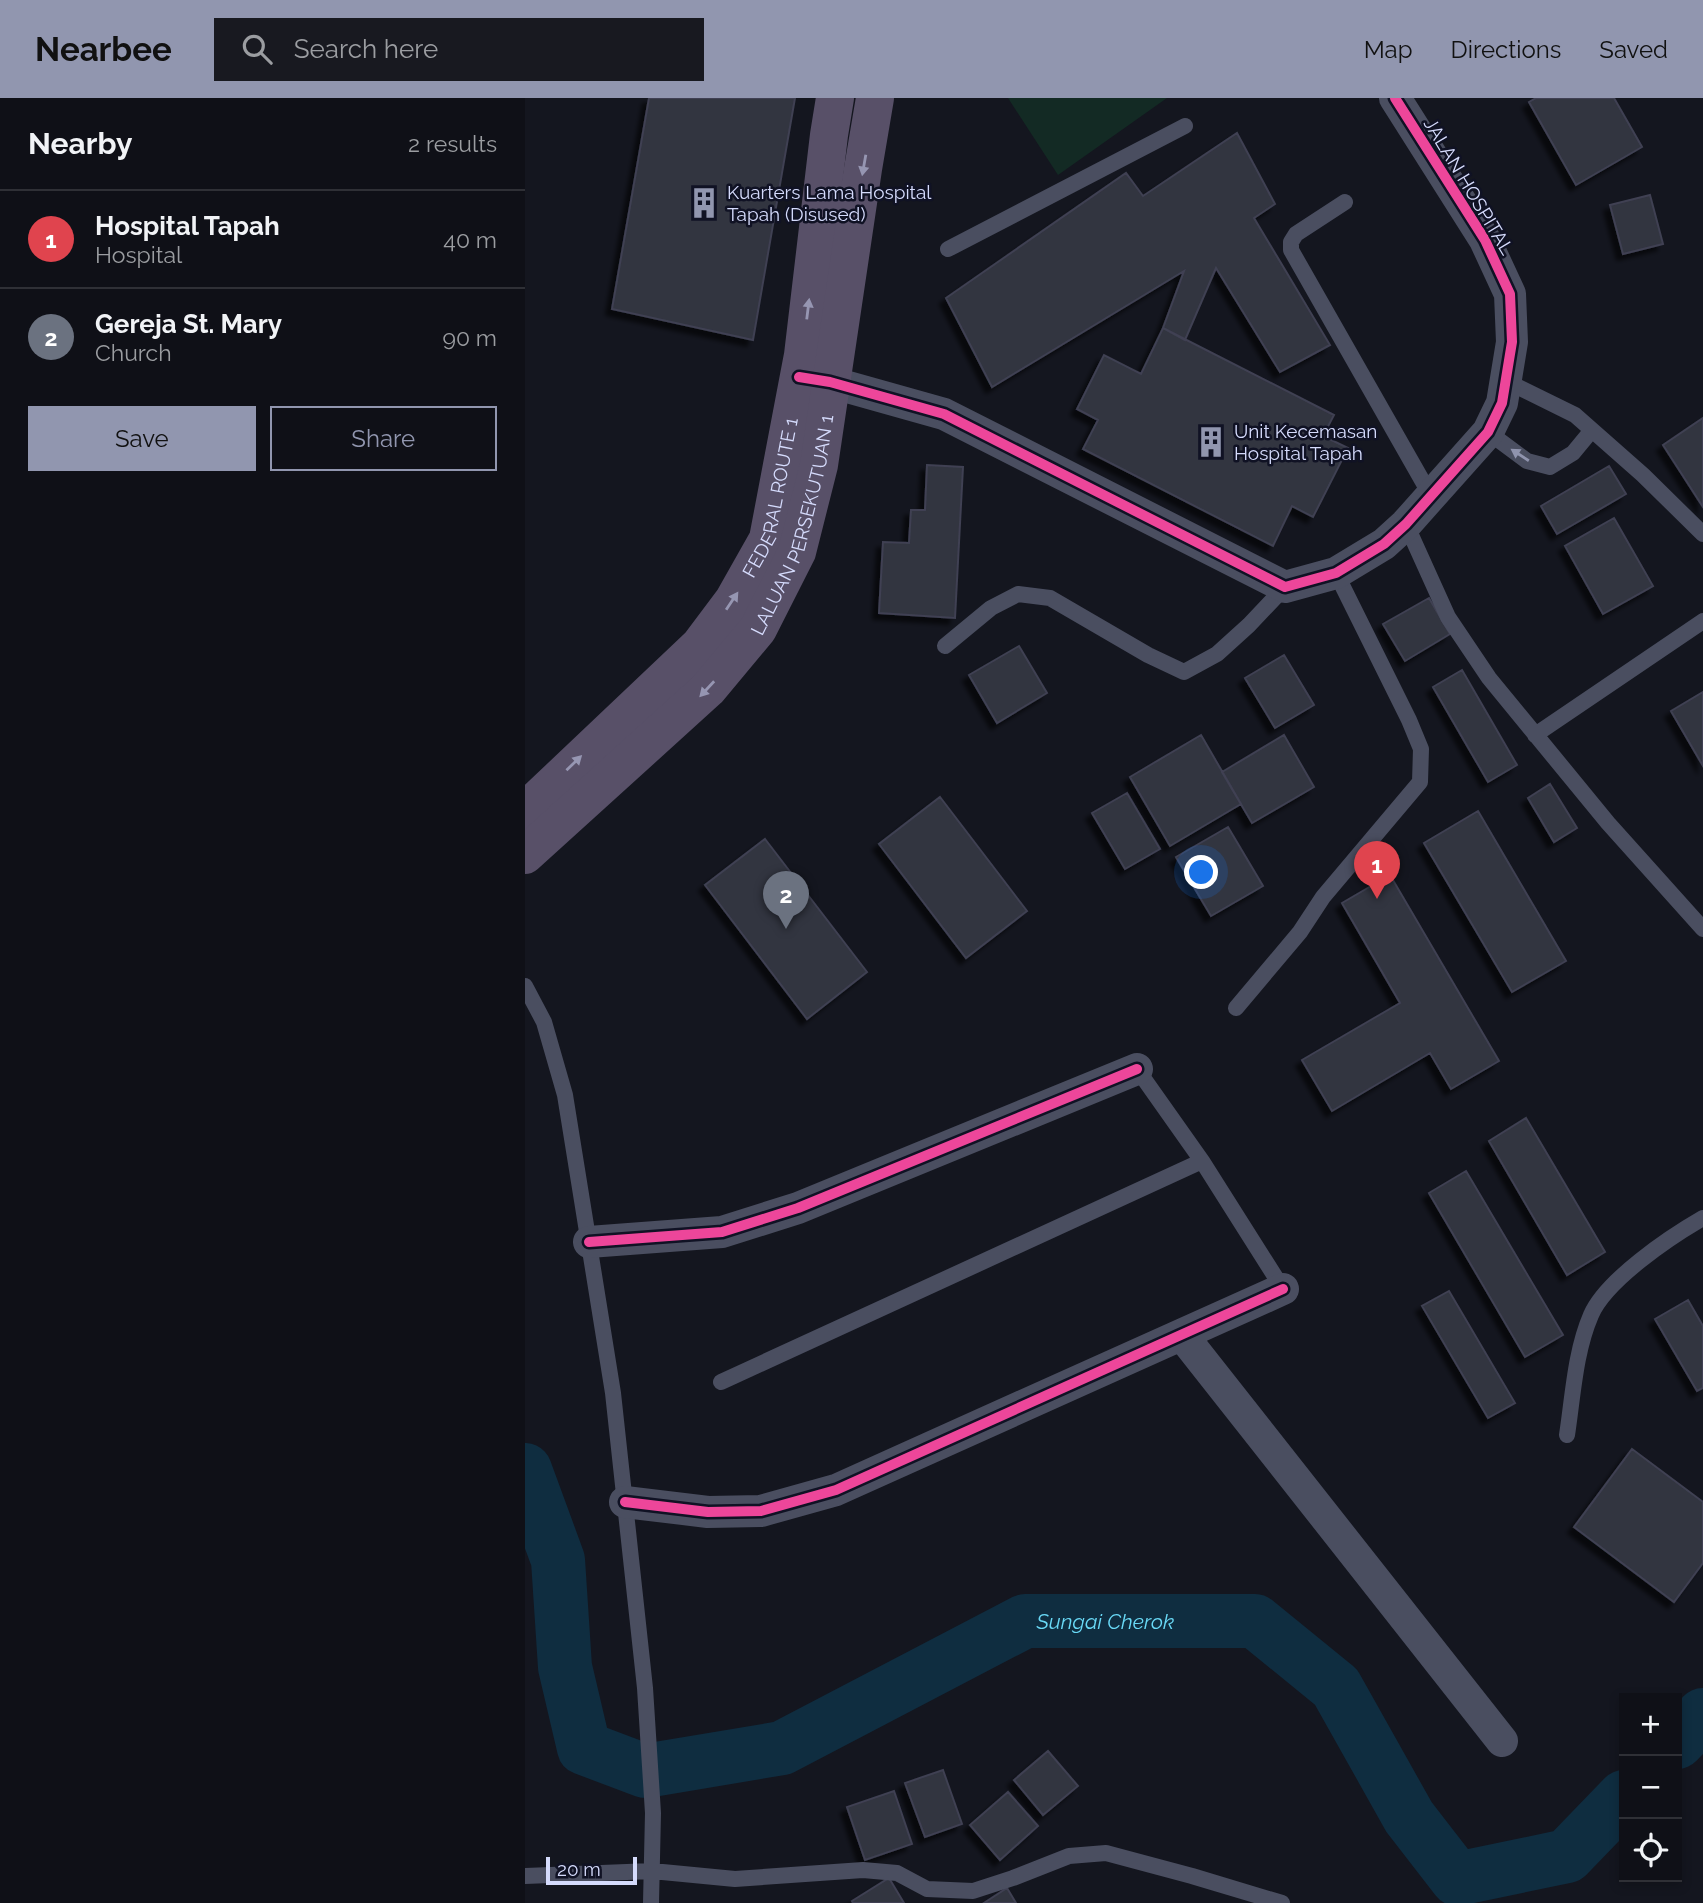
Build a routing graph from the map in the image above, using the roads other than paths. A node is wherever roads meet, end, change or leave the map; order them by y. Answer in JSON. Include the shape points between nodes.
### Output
{"nodes":[{"id":1,"x":835,"y":98,"type":"edge"},
{"id":2,"x":875,"y":98,"type":"edge"},
{"id":3,"x":1395,"y":98,"type":"edge"},
{"id":4,"x":1185,"y":126,"type":"dead end"},
{"id":5,"x":1345,"y":202,"type":"dead end"},
{"id":6,"x":948,"y":249,"type":"dead end"},
{"id":7,"x":815,"y":380,"type":"junction"},
{"id":8,"x":1506,"y":381,"type":"junction"},
{"id":9,"x":1592,"y":430,"type":"junction"},
{"id":10,"x":1487,"y":432,"type":"junction"},
{"id":11,"x":1431,"y":496,"type":"junction"},
{"id":12,"x":1406,"y":524,"type":"junction"},
{"id":13,"x":1703,"y":534,"type":"edge"},
{"id":14,"x":1335,"y":573,"type":"junction"},
{"id":15,"x":1285,"y":587,"type":"junction"},
{"id":16,"x":1703,"y":621,"type":"edge"},
{"id":17,"x":944,"y":646,"type":"dead end"},
{"id":18,"x":1535,"y":735,"type":"junction"},
{"id":19,"x":525,"y":811,"type":"edge"},
{"id":20,"x":525,"y":855,"type":"edge"},
{"id":21,"x":1703,"y":929,"type":"edge"},
{"id":22,"x":525,"y":986,"type":"edge"},
{"id":23,"x":1237,"y":1008,"type":"dead end"},
{"id":24,"x":1137,"y":1069,"type":"joint"},
{"id":25,"x":1202,"y":1161,"type":"junction"},
{"id":26,"x":1703,"y":1218,"type":"edge"},
{"id":27,"x":589,"y":1242,"type":"junction"},
{"id":28,"x":1283,"y":1290,"type":"joint"},
{"id":29,"x":1182,"y":1335,"type":"junction"},
{"id":30,"x":721,"y":1382,"type":"dead end"},
{"id":31,"x":1567,"y":1435,"type":"dead end"},
{"id":32,"x":625,"y":1502,"type":"junction"},
{"id":33,"x":1501,"y":1741,"type":"dead end"},
{"id":34,"x":652,"y":1871,"type":"junction"},
{"id":35,"x":525,"y":1876,"type":"edge"},
{"id":36,"x":651,"y":1903,"type":"edge"},
{"id":37,"x":1282,"y":1903,"type":"edge"}],
"edges":[{"from":7,"to":1,"type":"highway","name":"FEDERAL ROUTE 1","one_way":true},
{"from":2,"to":7,"type":"highway","name":"LALUAN PERSEKUTUAN 1","one_way":true},
{"from":3,"to":8,"type":"street","name":"JALAN HOSPITAL","via":[[1485,240],[1510,294],[1512,342]]},
{"from":4,"to":6,"type":"lane"},
{"from":5,"to":11,"type":"lane","via":[[1296,234],[1291,250]]},
{"from":7,"to":15,"type":"street","via":[[944,414]]},
{"from":19,"to":7,"type":"highway","name":"FEDERAL ROUTE 1","one_way":true,"via":[[699,645],[733,601],[768,539]]},
{"from":7,"to":20,"type":"highway","name":"LALUAN PERSEKUTUAN 1","one_way":true,"via":[[819,466],[797,552],[758,629],[708,689]]},
{"from":8,"to":9,"type":"lane","via":[[1575,415]]},
{"from":8,"to":10,"type":"street","via":[[1502,403]]},
{"from":9,"to":10,"type":"lane","one_way":true,"via":[[1573,453],[1551,467],[1527,461]]},
{"from":9,"to":13,"type":"lane"},
{"from":10,"to":11,"type":"street"},
{"from":11,"to":12,"type":"street"},
{"from":12,"to":14,"type":"street","via":[[1384,544]]},
{"from":12,"to":18,"type":"lane","via":[[1448,617]]},
{"from":14,"to":15,"type":"street"},
{"from":14,"to":23,"type":"lane","via":[[1421,749],[1420,782],[1322,897],[1300,932]]},
{"from":15,"to":17,"type":"lane","via":[[1217,654],[1184,672],[1050,598],[1018,594],[991,608]]},
{"from":16,"to":18,"type":"lane"},
{"from":18,"to":21,"type":"lane"},
{"from":22,"to":27,"type":"lane","via":[[544,1021],[565,1095]]},
{"from":24,"to":25,"type":"lane"},
{"from":24,"to":27,"type":"street","via":[[798,1208],[722,1232]]},
{"from":25,"to":28,"type":"lane"},
{"from":25,"to":30,"type":"lane"},
{"from":26,"to":31,"type":"lane","via":[[1609,1287],[1592,1312],[1582,1341]]},
{"from":27,"to":32,"type":"lane"},
{"from":28,"to":29,"type":"street"},
{"from":29,"to":32,"type":"street","via":[[836,1490],[761,1511],[708,1512]]},
{"from":29,"to":33,"type":"street"},
{"from":32,"to":34,"type":"lane","via":[[645,1688]]},
{"from":34,"to":35,"type":"lane"},
{"from":34,"to":36,"type":"lane"},
{"from":34,"to":37,"type":"lane","via":[[735,1879],[863,1870],[897,1873],[927,1889],[973,1891],[1069,1856],[1106,1853]]}]}
